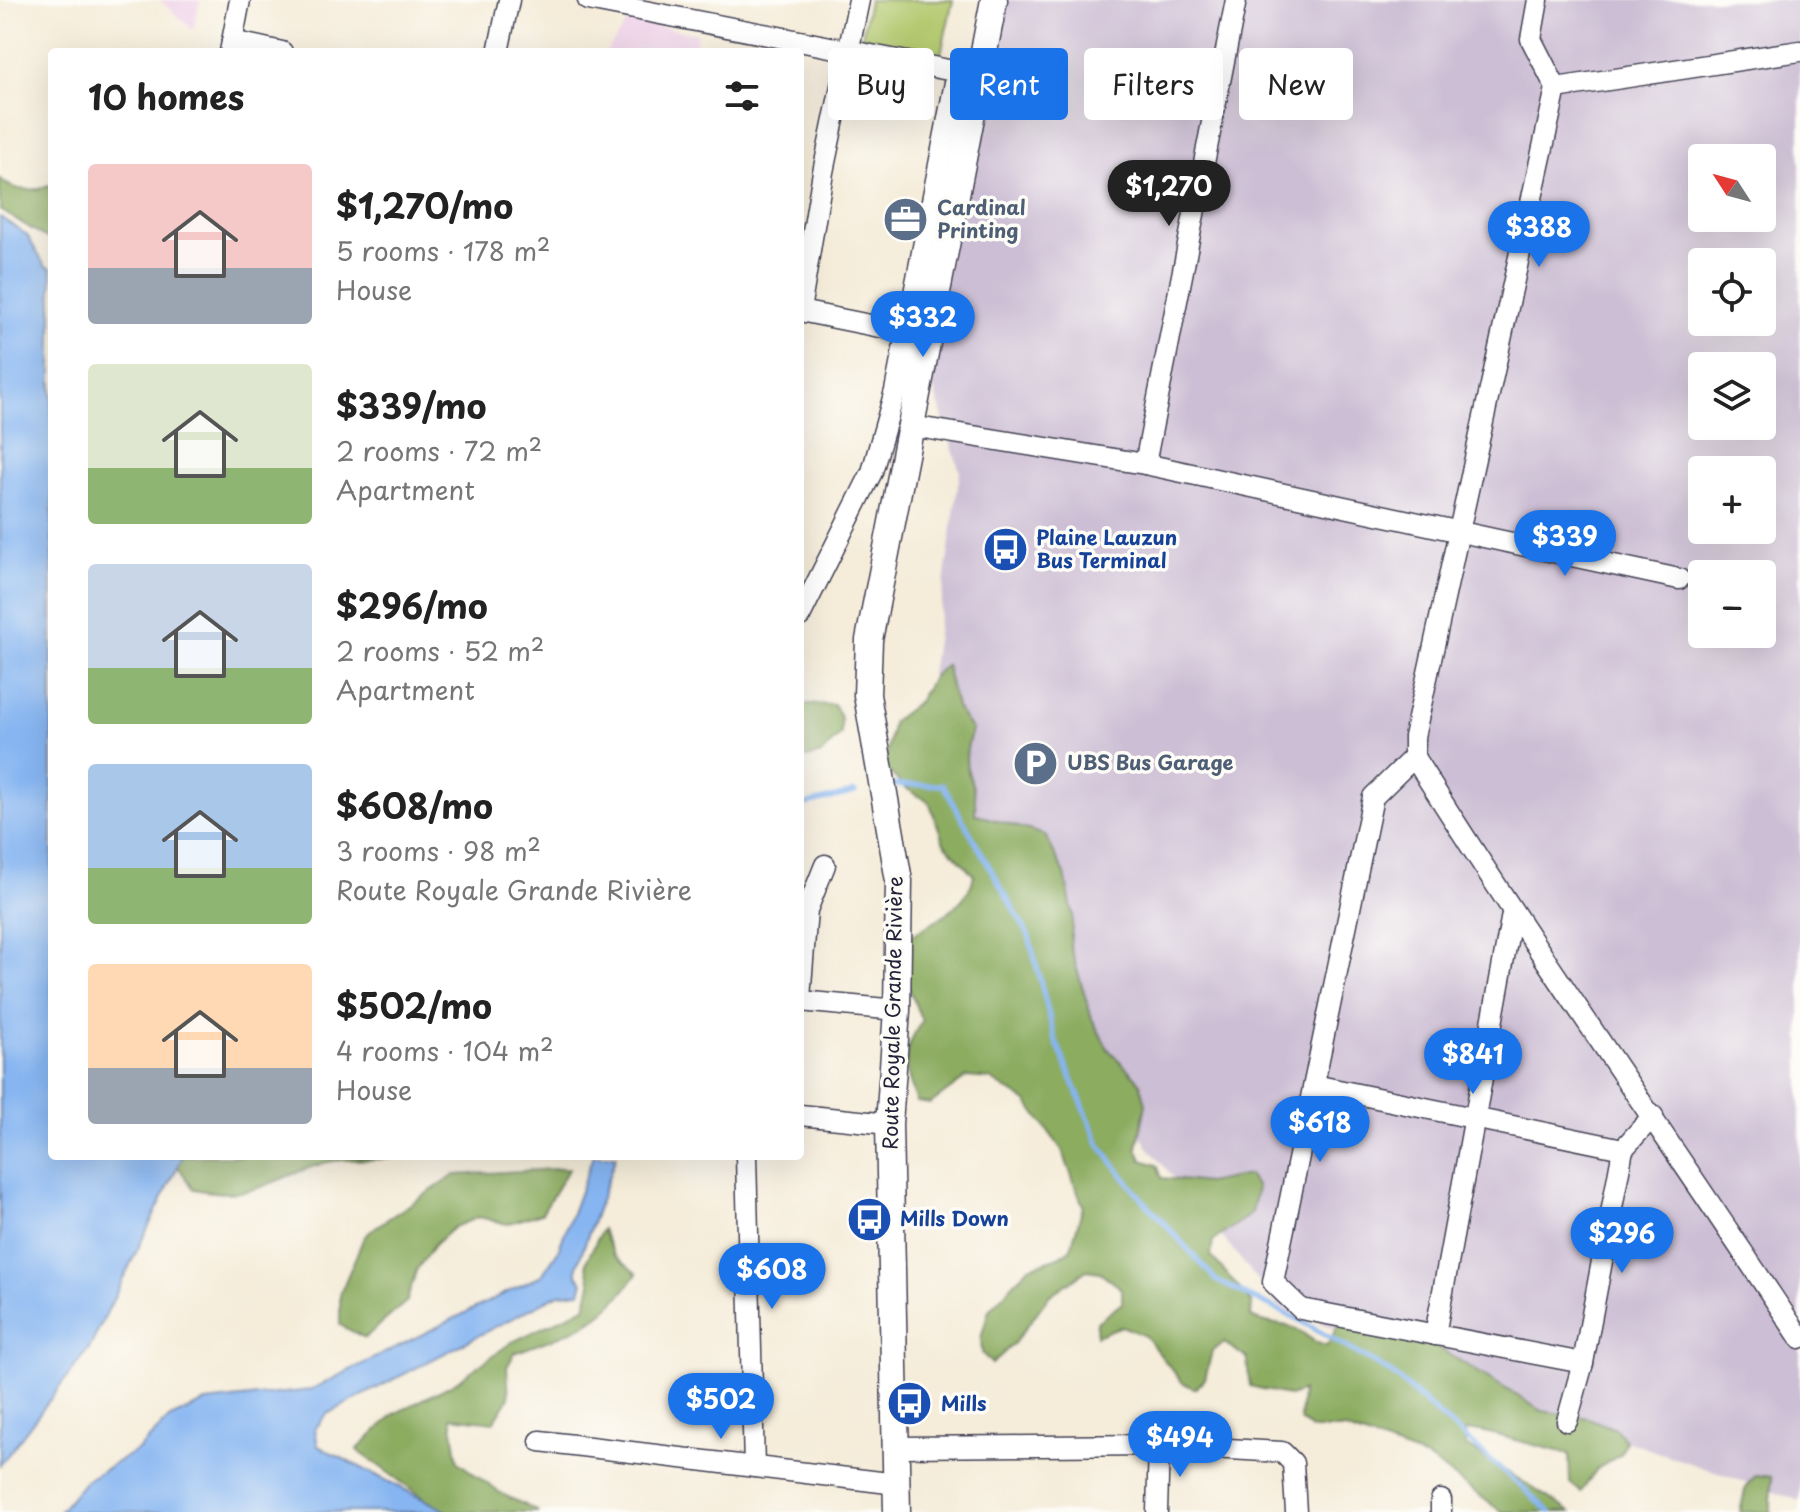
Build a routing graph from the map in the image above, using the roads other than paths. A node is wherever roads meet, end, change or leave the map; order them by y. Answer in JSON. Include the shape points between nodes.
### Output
{"nodes":[{"id":1,"x":240,"y":0,"type":"edge"},
{"id":2,"x":509,"y":0,"type":"edge"},
{"id":3,"x":588,"y":0,"type":"edge"},
{"id":4,"x":859,"y":0,"type":"edge"},
{"id":5,"x":994,"y":0,"type":"edge"},
{"id":6,"x":1236,"y":0,"type":"edge"},
{"id":7,"x":1538,"y":0,"type":"edge"},
{"id":8,"x":231,"y":46,"type":"edge"},
{"id":9,"x":499,"y":48,"type":"edge"},
{"id":10,"x":844,"y":48,"type":"edge"},
{"id":11,"x":849,"y":48,"type":"edge"},
{"id":12,"x":977,"y":48,"type":"edge"},
{"id":13,"x":1800,"y":51,"type":"edge"},
{"id":14,"x":1556,"y":88,"type":"junction"},
{"id":15,"x":834,"y":120,"type":"edge"},
{"id":16,"x":957,"y":120,"type":"edge"},
{"id":17,"x":961,"y":120,"type":"edge"},
{"id":18,"x":804,"y":286,"type":"edge"},
{"id":19,"x":804,"y":311,"type":"edge"},
{"id":20,"x":905,"y":332,"type":"junction"},
{"id":21,"x":911,"y":426,"type":"junction"},
{"id":22,"x":1145,"y":464,"type":"junction"},
{"id":23,"x":1459,"y":533,"type":"junction"},
{"id":24,"x":1679,"y":579,"type":"dead end"},
{"id":25,"x":804,"y":608,"type":"edge"},
{"id":26,"x":1414,"y":757,"type":"junction"},
{"id":27,"x":825,"y":865,"type":"dead end"},
{"id":28,"x":1512,"y":914,"type":"junction"},
{"id":29,"x":804,"y":949,"type":"edge"},
{"id":30,"x":804,"y":1000,"type":"edge"},
{"id":31,"x":897,"y":1010,"type":"junction"},
{"id":32,"x":1314,"y":1085,"type":"junction"},
{"id":33,"x":804,"y":1115,"type":"edge"},
{"id":34,"x":1653,"y":1116,"type":"junction"},
{"id":35,"x":1477,"y":1119,"type":"junction"},
{"id":36,"x":889,"y":1124,"type":"junction"},
{"id":37,"x":1623,"y":1149,"type":"junction"},
{"id":38,"x":746,"y":1160,"type":"edge"},
{"id":39,"x":1435,"y":1335,"type":"junction"},
{"id":40,"x":1800,"y":1338,"type":"edge"},
{"id":41,"x":1583,"y":1363,"type":"junction"},
{"id":42,"x":1567,"y":1421,"type":"dead end"},
{"id":43,"x":540,"y":1441,"type":"dead end"},
{"id":44,"x":1159,"y":1445,"type":"junction"},
{"id":45,"x":897,"y":1447,"type":"junction"},
{"id":46,"x":754,"y":1467,"type":"junction"},
{"id":47,"x":897,"y":1484,"type":"junction"},
{"id":48,"x":897,"y":1512,"type":"edge"},
{"id":49,"x":1157,"y":1512,"type":"edge"},
{"id":50,"x":1296,"y":1512,"type":"edge"}],
"edges":[{"from":1,"to":8,"type":"street"},
{"from":2,"to":9,"type":"street"},
{"from":3,"to":10,"type":"street"},
{"from":4,"to":11,"type":"street"},
{"from":5,"to":12,"type":"main road","name":"Route Royale Grande Rivière"},
{"from":6,"to":22,"type":"street"},
{"from":7,"to":14,"type":"street","via":[[1531,39]]},
{"from":13,"to":14,"type":"street"},
{"from":14,"to":23,"type":"street"},
{"from":15,"to":18,"type":"street"},
{"from":16,"to":20,"type":"street"},
{"from":17,"to":21,"type":"main road","name":"Route Royale Grande Rivière"},
{"from":19,"to":20,"type":"street"},
{"from":20,"to":25,"type":"street","via":[[872,472]]},
{"from":21,"to":22,"type":"street"},
{"from":21,"to":31,"type":"main road","name":"Route Royale Grande Rivière","via":[[869,640],[867,695],[899,881]]},
{"from":22,"to":23,"type":"street"},
{"from":23,"to":24,"type":"street"},
{"from":23,"to":26,"type":"street"},
{"from":26,"to":28,"type":"street"},
{"from":26,"to":32,"type":"street","via":[[1373,797]]},
{"from":27,"to":29,"type":"street","via":[[807,910]]},
{"from":28,"to":34,"type":"street"},
{"from":28,"to":35,"type":"street"},
{"from":30,"to":31,"type":"street"},
{"from":31,"to":36,"type":"main road","name":"Route Royale Grande Rivière"},
{"from":32,"to":35,"type":"street"},
{"from":32,"to":39,"type":"street","via":[[1273,1282],[1301,1309]]},
{"from":33,"to":36,"type":"street"},
{"from":34,"to":37,"type":"street"},
{"from":34,"to":40,"type":"street"},
{"from":35,"to":37,"type":"street"},
{"from":35,"to":39,"type":"street"},
{"from":36,"to":45,"type":"main road","name":"Route Royale Grande Rivière"},
{"from":37,"to":41,"type":"street"},
{"from":38,"to":46,"type":"street"},
{"from":39,"to":41,"type":"street"},
{"from":41,"to":42,"type":"street"},
{"from":43,"to":46,"type":"street"},
{"from":44,"to":45,"type":"street"},
{"from":44,"to":49,"type":"street"},
{"from":44,"to":50,"type":"street","via":[[1282,1452],[1293,1463]]},
{"from":45,"to":47,"type":"main road","name":"Route Royale Grande Rivière"},
{"from":46,"to":47,"type":"street"},
{"from":47,"to":48,"type":"main road","name":"Route Royale Grande Rivière"}]}
